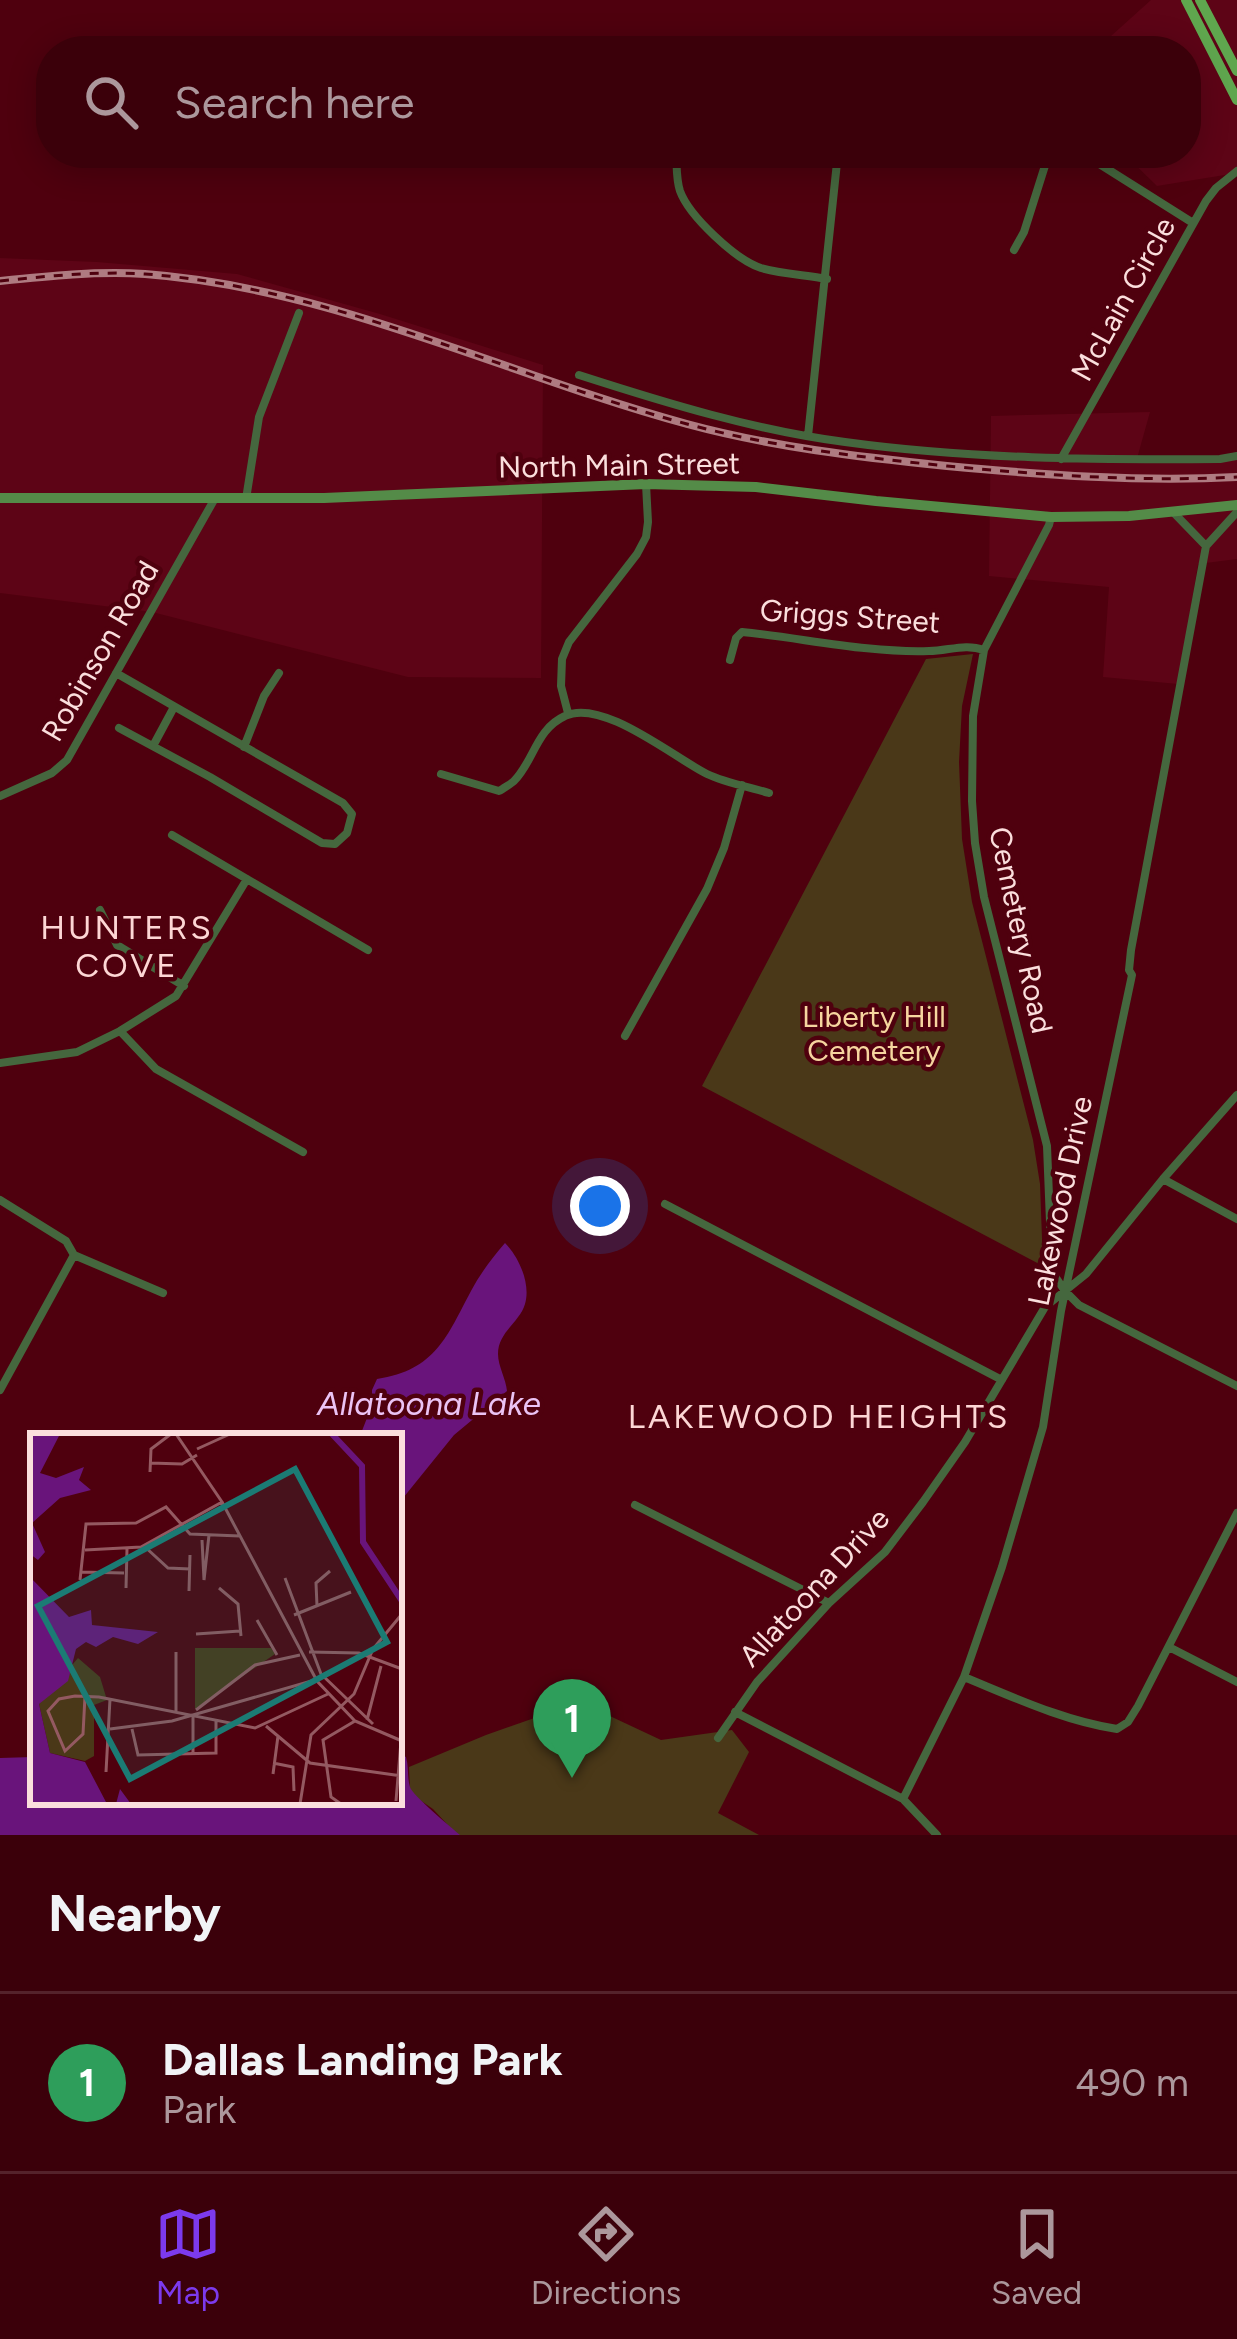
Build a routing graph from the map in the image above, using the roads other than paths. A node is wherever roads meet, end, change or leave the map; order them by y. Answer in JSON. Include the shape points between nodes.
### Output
{"nodes":[{"id":1,"x":1186,"y":0,"type":"edge"},
{"id":2,"x":1200,"y":0,"type":"edge"},
{"id":3,"x":1237,"y":71,"type":"edge"},
{"id":4,"x":1237,"y":100,"type":"edge"},
{"id":5,"x":677,"y":168,"type":"edge"},
{"id":6,"x":837,"y":168,"type":"edge"},
{"id":7,"x":1043,"y":168,"type":"edge"},
{"id":8,"x":1106,"y":168,"type":"edge"},
{"id":9,"x":1237,"y":171,"type":"edge"},
{"id":10,"x":1193,"y":223,"type":"junction"},
{"id":11,"x":1013,"y":250,"type":"dead end"},
{"id":12,"x":827,"y":279,"type":"junction"},
{"id":13,"x":298,"y":313,"type":"dead end"},
{"id":14,"x":579,"y":375,"type":"dead end"},
{"id":15,"x":808,"y":436,"type":"junction"},
{"id":16,"x":1237,"y":456,"type":"edge"},
{"id":17,"x":1061,"y":459,"type":"junction"},
{"id":18,"x":646,"y":484,"type":"junction"},
{"id":19,"x":0,"y":498,"type":"edge"},
{"id":20,"x":246,"y":499,"type":"junction"},
{"id":21,"x":214,"y":500,"type":"junction"},
{"id":22,"x":1237,"y":508,"type":"edge"},
{"id":23,"x":1173,"y":512,"type":"junction"},
{"id":24,"x":1051,"y":517,"type":"junction"},
{"id":25,"x":1206,"y":546,"type":"junction"},
{"id":26,"x":984,"y":650,"type":"junction"},
{"id":27,"x":730,"y":660,"type":"dead end"},
{"id":28,"x":116,"y":673,"type":"junction"},
{"id":29,"x":279,"y":673,"type":"dead end"},
{"id":30,"x":174,"y":707,"type":"junction"},
{"id":31,"x":568,"y":713,"type":"junction"},
{"id":32,"x":119,"y":728,"type":"dead end"},
{"id":33,"x":153,"y":746,"type":"junction"},
{"id":34,"x":244,"y":746,"type":"junction"},
{"id":35,"x":441,"y":775,"type":"dead end"},
{"id":36,"x":742,"y":785,"type":"junction"},
{"id":37,"x":769,"y":794,"type":"dead end"},
{"id":38,"x":0,"y":796,"type":"edge"},
{"id":39,"x":172,"y":836,"type":"dead end"},
{"id":40,"x":248,"y":879,"type":"junction"},
{"id":41,"x":100,"y":910,"type":"dead end"},
{"id":42,"x":368,"y":950,"type":"dead end"},
{"id":43,"x":184,"y":986,"type":"junction"},
{"id":44,"x":121,"y":1031,"type":"junction"},
{"id":45,"x":625,"y":1036,"type":"dead end"},
{"id":46,"x":0,"y":1063,"type":"edge"},
{"id":47,"x":1237,"y":1095,"type":"edge"},
{"id":48,"x":303,"y":1152,"type":"dead end"},
{"id":49,"x":1163,"y":1179,"type":"junction"},
{"id":50,"x":0,"y":1200,"type":"edge"},
{"id":51,"x":665,"y":1204,"type":"dead end"},
{"id":52,"x":1237,"y":1219,"type":"edge"},
{"id":53,"x":74,"y":1255,"type":"junction"},
{"id":54,"x":1065,"y":1291,"type":"junction"},
{"id":55,"x":163,"y":1293,"type":"dead end"},
{"id":56,"x":1002,"y":1380,"type":"junction"},
{"id":57,"x":1237,"y":1386,"type":"edge"},
{"id":58,"x":0,"y":1390,"type":"edge"},
{"id":59,"x":635,"y":1505,"type":"dead end"},
{"id":60,"x":1237,"y":1513,"type":"edge"},
{"id":61,"x":829,"y":1603,"type":"junction"},
{"id":62,"x":1168,"y":1647,"type":"junction"},
{"id":63,"x":964,"y":1677,"type":"junction"},
{"id":64,"x":1237,"y":1682,"type":"edge"},
{"id":65,"x":735,"y":1712,"type":"junction"},
{"id":66,"x":718,"y":1738,"type":"dead end"},
{"id":67,"x":903,"y":1799,"type":"junction"},
{"id":68,"x":937,"y":1835,"type":"edge"}],
"edges":[{"from":1,"to":4,"type":"main road"},
{"from":2,"to":3,"type":"main road"},
{"from":5,"to":12,"type":"street","via":[[689,208],[739,256],[767,270]]},
{"from":6,"to":12,"type":"street"},
{"from":7,"to":11,"type":"street"},
{"from":8,"to":10,"type":"street"},
{"from":9,"to":10,"type":"street","name":"McLain Circle"},
{"from":10,"to":17,"type":"street","name":"McLain Circle"},
{"from":12,"to":15,"type":"street"},
{"from":13,"to":20,"type":"street","via":[[259,416]]},
{"from":14,"to":15,"type":"street"},
{"from":15,"to":17,"type":"street"},
{"from":16,"to":17,"type":"street"},
{"from":18,"to":20,"type":"main road","name":"North Main Street"},
{"from":18,"to":24,"type":"main road","name":"North Main Street"},
{"from":18,"to":31,"type":"street","via":[[646,537],[562,659]]},
{"from":19,"to":21,"type":"main road","name":"North Main Street"},
{"from":20,"to":21,"type":"main road","name":"North Main Street"},
{"from":21,"to":28,"type":"street","name":"Robinson Road"},
{"from":22,"to":23,"type":"main road","name":"North Main Street"},
{"from":22,"to":25,"type":"street"},
{"from":23,"to":24,"type":"main road","name":"North Main Street"},
{"from":23,"to":25,"type":"street"},
{"from":24,"to":26,"type":"street","name":"Cemetery Road"},
{"from":25,"to":54,"type":"street","name":"Lakewood Drive","via":[[1132,975]]},
{"from":26,"to":27,"type":"street","name":"Griggs Street","via":[[929,652],[742,632]]},
{"from":26,"to":54,"type":"street","name":"Cemetery Road","via":[[973,716],[975,843],[1047,1146],[1052,1272]]},
{"from":28,"to":30,"type":"street"},
{"from":28,"to":38,"type":"street","name":"Robinson Road","via":[[67,760]]},
{"from":29,"to":34,"type":"street"},
{"from":30,"to":33,"type":"street"},
{"from":30,"to":34,"type":"street"},
{"from":31,"to":35,"type":"street","via":[[499,791]]},
{"from":31,"to":36,"type":"street","via":[[603,716]]},
{"from":32,"to":33,"type":"street"},
{"from":33,"to":34,"type":"street","via":[[322,843],[347,833],[352,814],[343,803]]},
{"from":36,"to":37,"type":"street"},
{"from":36,"to":45,"type":"street","via":[[706,889]]},
{"from":39,"to":40,"type":"street"},
{"from":40,"to":42,"type":"street"},
{"from":40,"to":43,"type":"street"},
{"from":41,"to":43,"type":"street","via":[[117,945]]},
{"from":43,"to":44,"type":"street"},
{"from":44,"to":46,"type":"street","via":[[77,1052]]},
{"from":44,"to":48,"type":"street","via":[[156,1070]]},
{"from":47,"to":49,"type":"street","name":"Allatoona Drive"},
{"from":49,"to":52,"type":"street"},
{"from":49,"to":54,"type":"street","name":"Allatoona Drive"},
{"from":50,"to":53,"type":"street","via":[[66,1241]]},
{"from":51,"to":56,"type":"street"},
{"from":53,"to":55,"type":"street"},
{"from":53,"to":58,"type":"street"},
{"from":54,"to":56,"type":"street","name":"Allatoona Drive","via":[[1045,1307]]},
{"from":54,"to":57,"type":"street"},
{"from":54,"to":63,"type":"street","name":"Lakewood Drive","via":[[1042,1427]]},
{"from":56,"to":61,"type":"street","name":"Allatoona Drive","via":[[885,1552]]},
{"from":59,"to":61,"type":"street"},
{"from":60,"to":62,"type":"street"},
{"from":61,"to":65,"type":"street","name":"Allatoona Drive"},
{"from":62,"to":63,"type":"street","via":[[1117,1729]]},
{"from":62,"to":64,"type":"street"},
{"from":63,"to":67,"type":"street","name":"Lakewood Drive"},
{"from":65,"to":66,"type":"street","name":"Allatoona Drive"},
{"from":65,"to":67,"type":"street"},
{"from":67,"to":68,"type":"street"}]}
